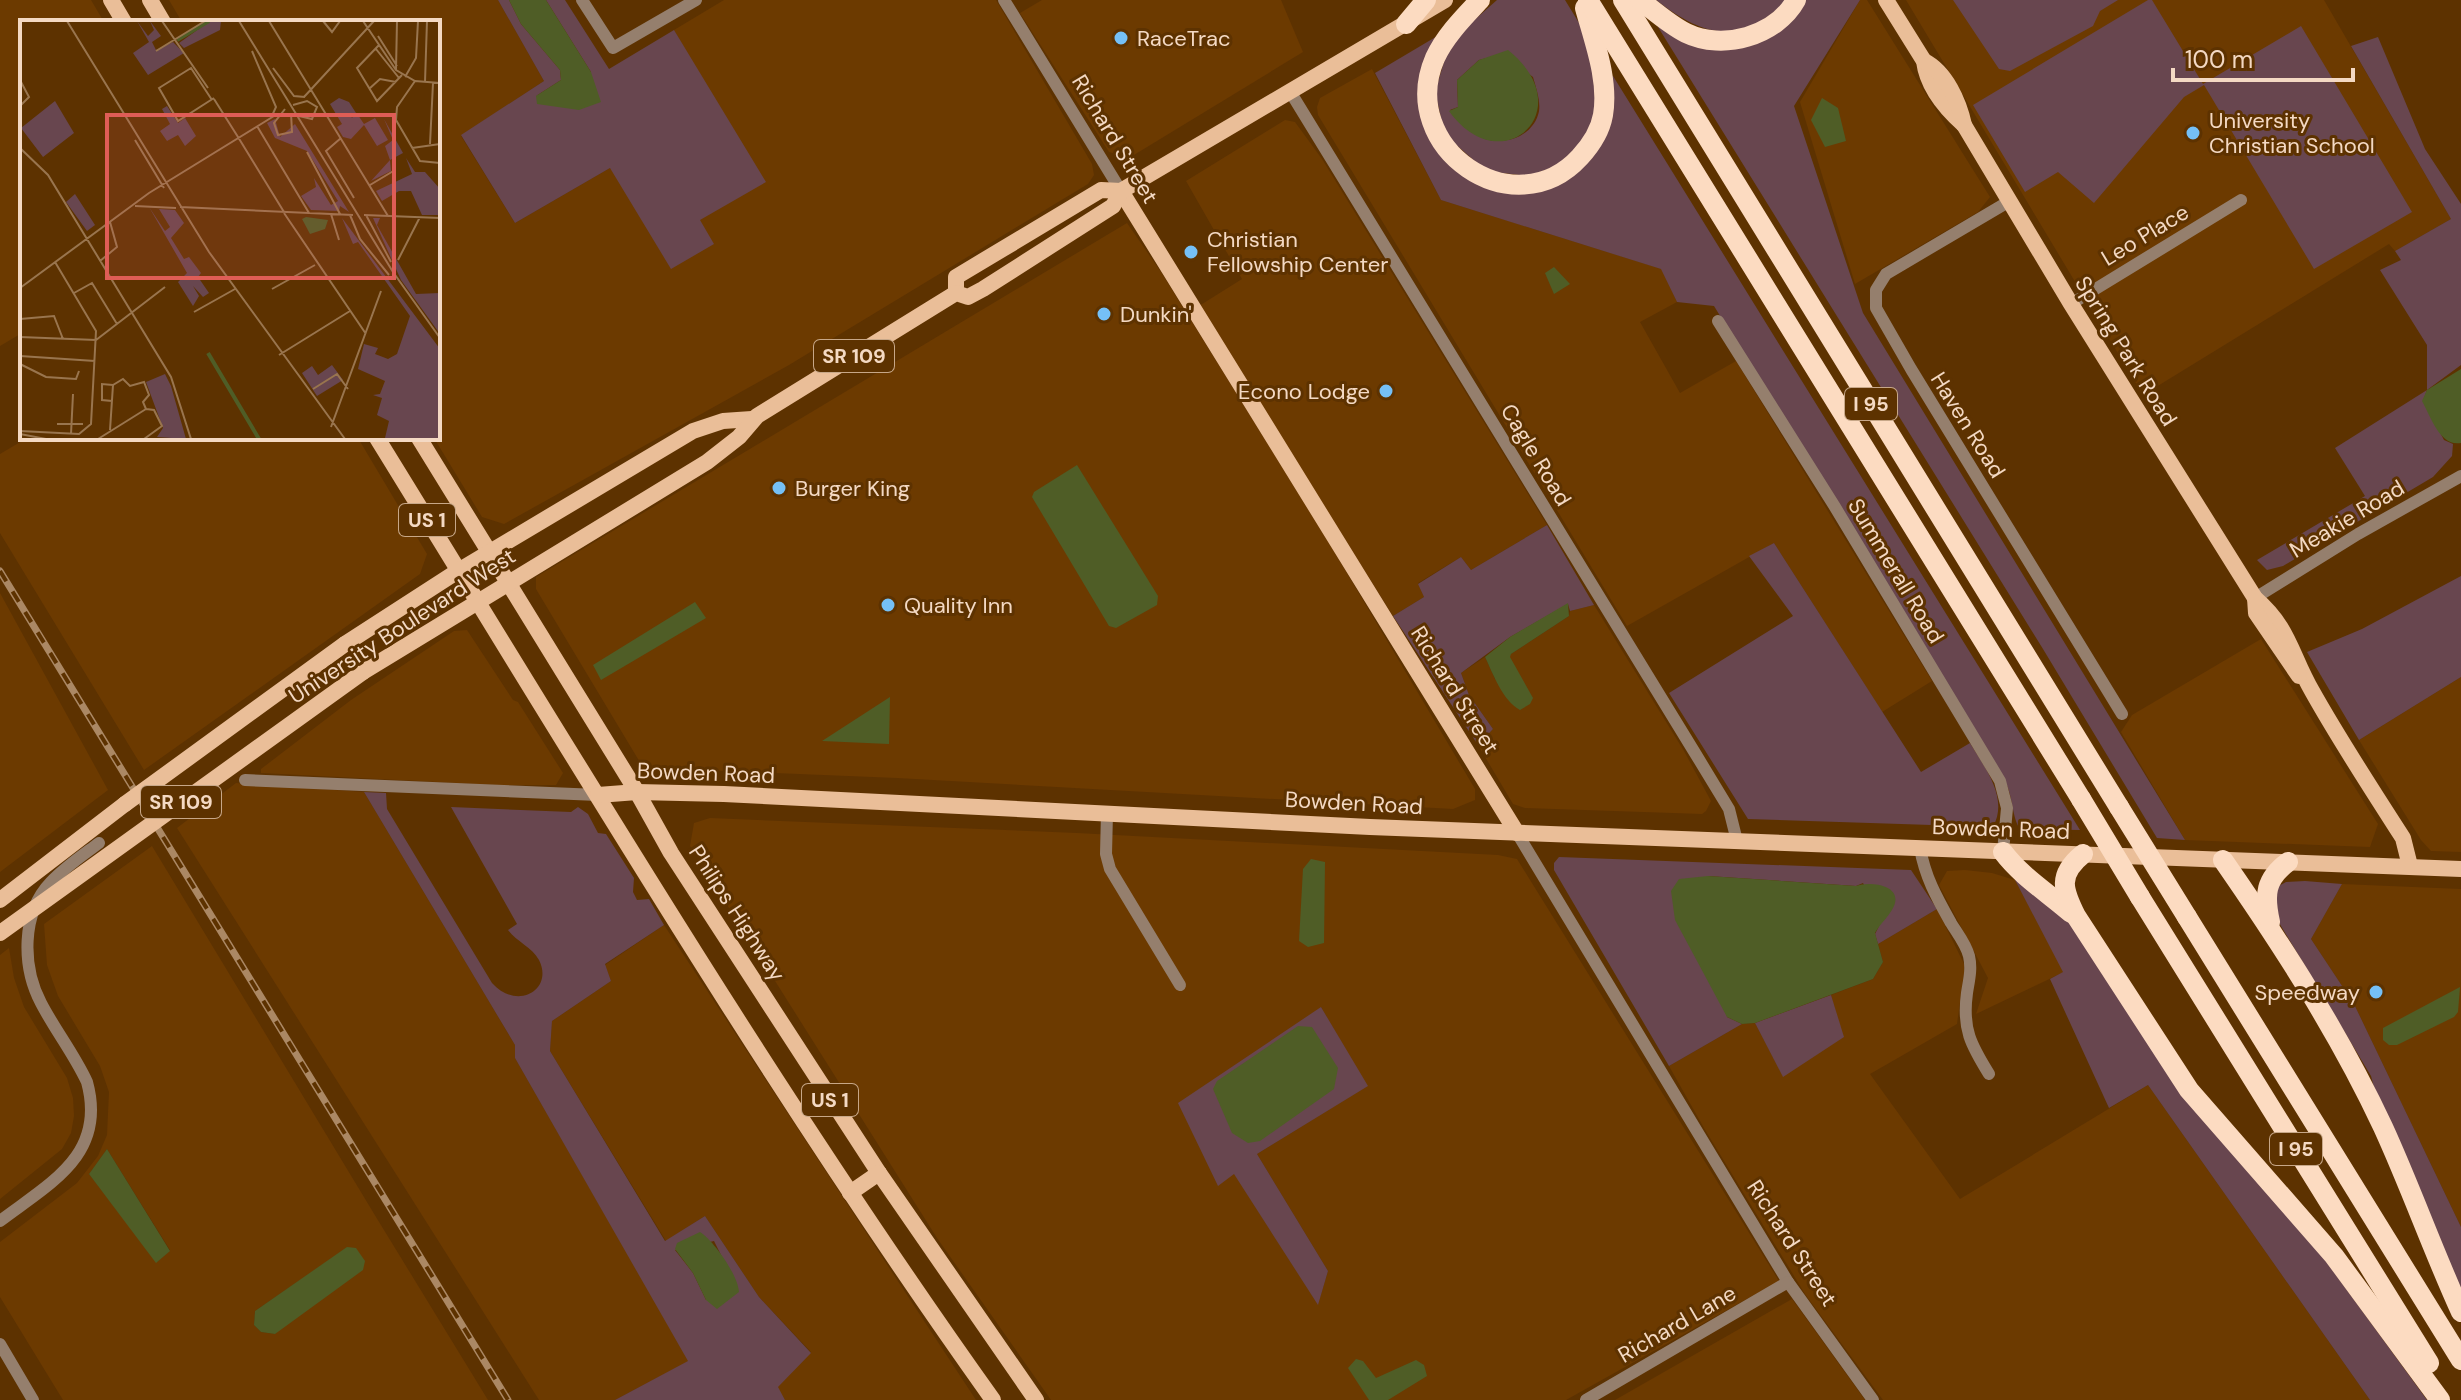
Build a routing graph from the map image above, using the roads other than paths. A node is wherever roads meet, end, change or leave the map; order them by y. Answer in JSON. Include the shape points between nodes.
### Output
{"nodes":[{"id":1,"x":111,"y":0,"type":"edge"},
{"id":2,"x":150,"y":0,"type":"edge"},
{"id":3,"x":582,"y":0,"type":"edge"},
{"id":4,"x":696,"y":0,"type":"edge"},
{"id":5,"x":1004,"y":0,"type":"edge"},
{"id":6,"x":1426,"y":0,"type":"edge"},
{"id":7,"x":1445,"y":0,"type":"edge"},
{"id":8,"x":1480,"y":0,"type":"edge"},
{"id":9,"x":1585,"y":0,"type":"edge"},
{"id":10,"x":1623,"y":0,"type":"edge"},
{"id":11,"x":1640,"y":0,"type":"edge"},
{"id":12,"x":1796,"y":0,"type":"edge"},
{"id":13,"x":1886,"y":0,"type":"edge"},
{"id":14,"x":123,"y":20,"type":"edge"},
{"id":15,"x":162,"y":20,"type":"edge"},
{"id":16,"x":1406,"y":24,"type":"junction"},
{"id":17,"x":1291,"y":93,"type":"junction"},
{"id":18,"x":1121,"y":191,"type":"junction"},
{"id":19,"x":2241,"y":200,"type":"dead end"},
{"id":20,"x":2008,"y":202,"type":"junction"},
{"id":21,"x":956,"y":293,"type":"junction"},
{"id":22,"x":2071,"y":304,"type":"junction"},
{"id":23,"x":1718,"y":321,"type":"dead end"},
{"id":24,"x":752,"y":419,"type":"junction"},
{"id":25,"x":378,"y":440,"type":"edge"},
{"id":26,"x":420,"y":440,"type":"edge"},
{"id":27,"x":2461,"y":476,"type":"edge"},
{"id":28,"x":489,"y":552,"type":"junction"},
{"id":29,"x":458,"y":571,"type":"junction"},
{"id":30,"x":508,"y":582,"type":"junction"},
{"id":31,"x":2255,"y":598,"type":"junction"},
{"id":32,"x":478,"y":601,"type":"junction"},
{"id":33,"x":2122,"y":714,"type":"dead end"},
{"id":34,"x":245,"y":780,"type":"dead end"},
{"id":35,"x":637,"y":792,"type":"junction"},
{"id":36,"x":598,"y":795,"type":"junction"},
{"id":37,"x":1107,"y":813,"type":"junction"},
{"id":38,"x":1517,"y":833,"type":"junction"},
{"id":39,"x":1737,"y":841,"type":"junction"},
{"id":40,"x":99,"y":843,"type":"dead end"},
{"id":41,"x":1920,"y":848,"type":"junction"},
{"id":42,"x":2003,"y":852,"type":"junction"},
{"id":43,"x":2083,"y":854,"type":"junction"},
{"id":44,"x":2223,"y":860,"type":"junction"},
{"id":45,"x":2288,"y":862,"type":"junction"},
{"id":46,"x":2410,"y":866,"type":"junction"},
{"id":47,"x":2461,"y":869,"type":"edge"},
{"id":48,"x":0,"y":900,"type":"edge"},
{"id":49,"x":2076,"y":916,"type":"junction"},
{"id":50,"x":2271,"y":930,"type":"junction"},
{"id":51,"x":0,"y":933,"type":"edge"},
{"id":52,"x":1180,"y":985,"type":"dead end"},
{"id":53,"x":1989,"y":1074,"type":"dead end"},
{"id":54,"x":879,"y":1173,"type":"junction"},
{"id":55,"x":850,"y":1193,"type":"junction"},
{"id":56,"x":0,"y":1221,"type":"edge"},
{"id":57,"x":1788,"y":1282,"type":"junction"},
{"id":58,"x":2461,"y":1312,"type":"edge"},
{"id":59,"x":0,"y":1344,"type":"edge"},
{"id":60,"x":2461,"y":1360,"type":"edge"},
{"id":61,"x":33,"y":1400,"type":"edge"},
{"id":62,"x":993,"y":1400,"type":"edge"},
{"id":63,"x":1036,"y":1400,"type":"edge"},
{"id":64,"x":1586,"y":1400,"type":"edge"},
{"id":65,"x":1873,"y":1400,"type":"edge"},
{"id":66,"x":2440,"y":1400,"type":"edge"},
{"id":67,"x":2452,"y":1400,"type":"edge"}],
"edges":[{"from":1,"to":14,"type":"main road"},
{"from":2,"to":15,"type":"main road"},
{"from":3,"to":4,"type":"street","via":[[613,48]]},
{"from":5,"to":18,"type":"street","name":"Richard Street"},
{"from":6,"to":16,"type":"highway"},
{"from":7,"to":16,"type":"main road","name":"University Boulevard West","number":"SR 109"},
{"from":8,"to":9,"type":"highway","via":[[1436,56],[1428,83],[1429,114],[1459,164],[1483,178],[1515,184],[1562,173],[1598,131],[1603,86]]},
{"from":9,"to":67,"type":"highway","number":"I 95","bridge":true},
{"from":10,"to":60,"type":"highway","number":"I 95","bridge":true},
{"from":11,"to":12,"type":"highway","via":[[1686,33],[1725,40],[1762,32]]},
{"from":13,"to":20,"type":"main road","name":"Spring Park Road","via":[[1924,61],[1925,73],[1948,111],[1964,125]]},
{"from":16,"to":17,"type":"main road","name":"University Boulevard West","number":"SR 109"},
{"from":17,"to":18,"type":"main road","name":"University Boulevard West","number":"SR 109"},
{"from":17,"to":39,"type":"street","name":"Cagle Road","via":[[1729,809]]},
{"from":18,"to":21,"type":"main road","name":"University Boulevard West","number":"SR 109","via":[[1113,206],[983,289],[968,297]]},
{"from":18,"to":21,"type":"main road","number":"SR 109","via":[[1101,190],[1054,216],[956,277]]},
{"from":18,"to":38,"type":"main road","name":"Richard Street"},
{"from":19,"to":22,"type":"street","name":"Leo Place"},
{"from":20,"to":22,"type":"main road","name":"Spring Park Road"},
{"from":20,"to":33,"type":"street","name":"Haven Road","via":[[1886,274],[1876,290],[1876,308]]},
{"from":21,"to":24,"type":"main road","name":"University Boulevard West","number":"SR 109"},
{"from":22,"to":31,"type":"main road","name":"Spring Park Road"},
{"from":23,"to":42,"type":"street","name":"Summerall Road","via":[[2000,781],[2007,808]]},
{"from":24,"to":28,"type":"main road","name":"University Boulevard West","number":"SR 109","via":[[693,431]]},
{"from":24,"to":30,"type":"main road","name":"University Boulevard West","number":"SR 109","via":[[739,437],[707,462]]},
{"from":25,"to":29,"type":"main road","number":"US 1"},
{"from":26,"to":28,"type":"main road","name":"Philips Highway","number":"US 1"},
{"from":27,"to":31,"type":"street","name":"Meakie Road"},
{"from":28,"to":29,"type":"main road","name":"University Boulevard West","number":"SR 109"},
{"from":28,"to":30,"type":"main road","name":"Philips Highway","number":"US 1"},
{"from":29,"to":32,"type":"main road","number":"US 1"},
{"from":29,"to":48,"type":"main road","name":"University Boulevard West","number":"SR 109","bridge":true,"via":[[345,644]]},
{"from":30,"to":32,"type":"main road","name":"University Boulevard West","number":"SR 109"},
{"from":30,"to":35,"type":"main road","name":"Philips Highway","number":"US 1"},
{"from":31,"to":46,"type":"main road","name":"Spring Park Road","via":[[2292,645],[2310,688],[2403,838]]},
{"from":32,"to":36,"type":"main road","number":"US 1"},
{"from":32,"to":51,"type":"main road","name":"University Boulevard West","number":"SR 109","bridge":true,"via":[[363,672]]},
{"from":34,"to":36,"type":"street","name":"Bowden Road"},
{"from":35,"to":36,"type":"main road","name":"Bowden Road"},
{"from":35,"to":37,"type":"main road","name":"Bowden Road"},
{"from":35,"to":54,"type":"main road","name":"Philips Highway","number":"US 1","via":[[671,853]]},
{"from":36,"to":55,"type":"main road","number":"US 1"},
{"from":37,"to":38,"type":"main road","name":"Bowden Road"},
{"from":37,"to":52,"type":"street","via":[[1110,869]]},
{"from":38,"to":39,"type":"main road","name":"Bowden Road"},
{"from":38,"to":57,"type":"street","name":"Richard Street"},
{"from":39,"to":41,"type":"main road","name":"Bowden Road"},
{"from":40,"to":56,"type":"street","via":[[50,882],[32,916],[28,946],[36,992],[87,1082],[90,1131],[70,1166]]},
{"from":41,"to":42,"type":"main road","name":"Bowden Road"},
{"from":41,"to":53,"type":"street","via":[[1932,889],[1969,954],[1966,1031]]},
{"from":42,"to":43,"type":"main road","name":"Bowden Road"},
{"from":42,"to":49,"type":"highway","via":[[2016,869]]},
{"from":43,"to":44,"type":"main road","name":"Bowden Road"},
{"from":43,"to":49,"type":"highway","via":[[2065,875],[2064,887]]},
{"from":44,"to":45,"type":"main road","name":"Bowden Road"},
{"from":44,"to":50,"type":"highway"},
{"from":45,"to":46,"type":"main road","name":"Bowden Road"},
{"from":45,"to":50,"type":"highway","via":[[2269,879],[2266,891]]},
{"from":46,"to":47,"type":"main road","name":"Bowden Road"},
{"from":49,"to":66,"type":"highway","via":[[2189,1090],[2334,1256]]},
{"from":50,"to":58,"type":"highway","via":[[2382,1125]]},
{"from":54,"to":55,"type":"main road"},
{"from":54,"to":63,"type":"main road","name":"Philips Highway","number":"US 1"},
{"from":55,"to":62,"type":"main road","number":"US 1"},
{"from":57,"to":64,"type":"street","name":"Richard Lane"},
{"from":57,"to":65,"type":"street","name":"Richard Street"},
{"from":59,"to":61,"type":"street"}]}
